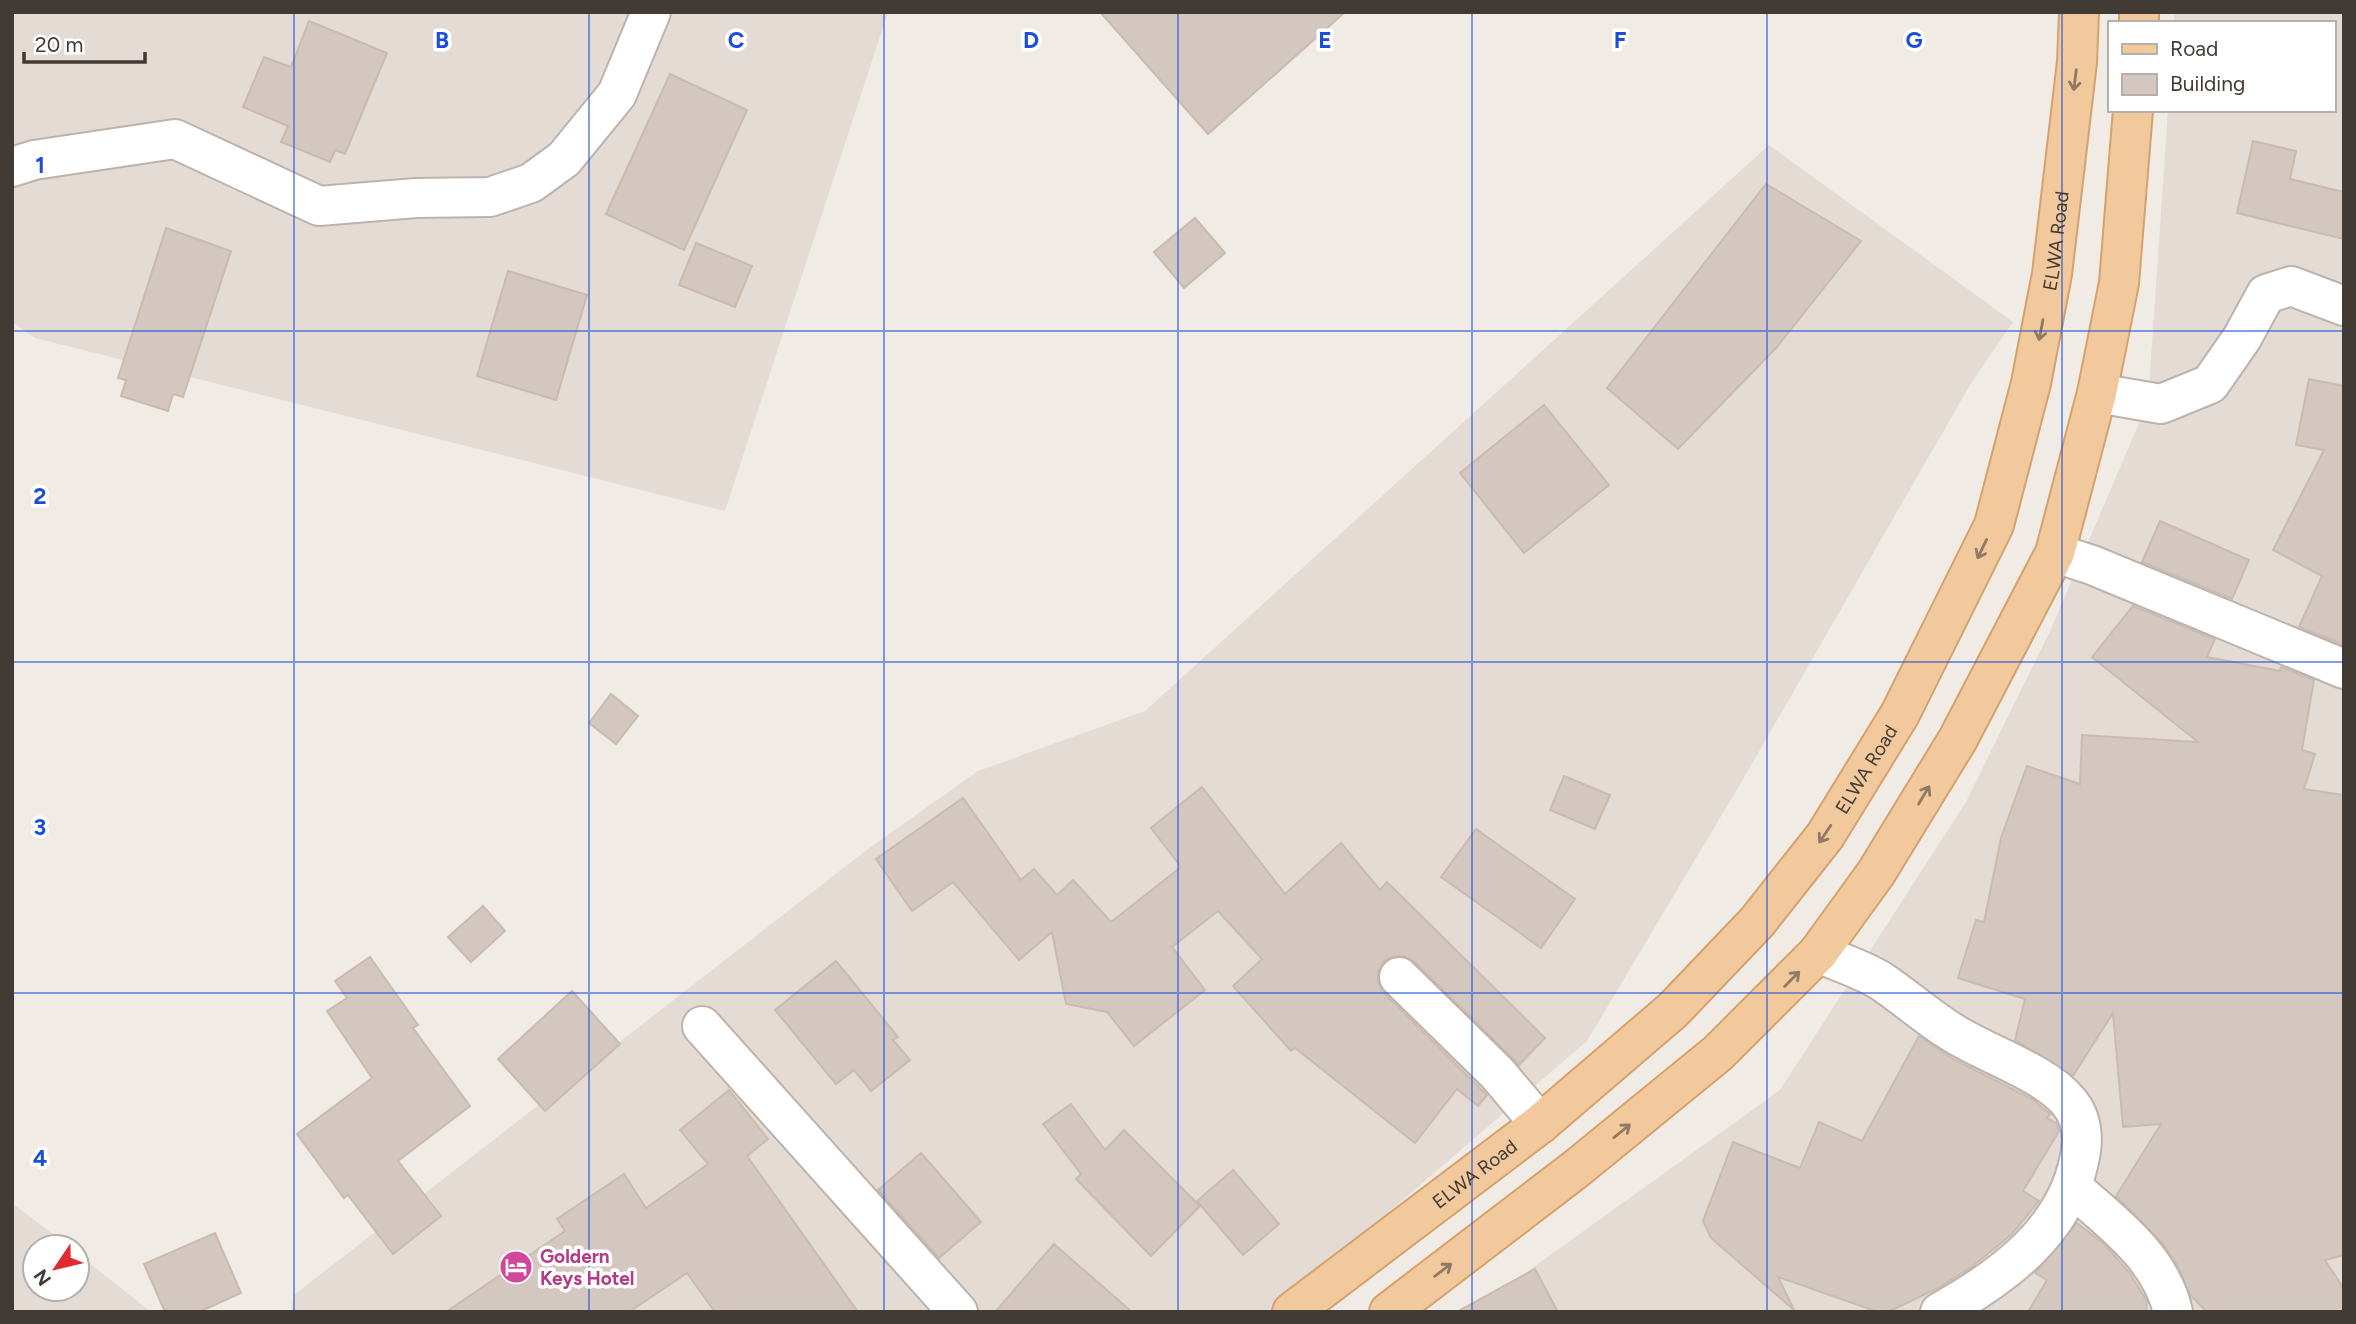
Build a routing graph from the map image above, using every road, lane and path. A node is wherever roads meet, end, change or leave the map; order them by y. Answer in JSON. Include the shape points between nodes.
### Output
{"nodes":[{"id":1,"x":651,"y":12,"type":"edge"},
{"id":2,"x":2079,"y":12,"type":"edge"},
{"id":3,"x":2133,"y":112,"type":"edge"},
{"id":4,"x":12,"y":167,"type":"edge"},
{"id":5,"x":2344,"y":306,"type":"edge"},
{"id":6,"x":2097,"y":393,"type":"junction"},
{"id":7,"x":2055,"y":553,"type":"junction"},
{"id":8,"x":2344,"y":669,"type":"edge"},
{"id":9,"x":1818,"y":953,"type":"junction"},
{"id":10,"x":1399,"y":977,"type":"dead end"},
{"id":11,"x":702,"y":1026,"type":"dead end"},
{"id":12,"x":1540,"y":1124,"type":"junction"},
{"id":13,"x":2073,"y":1188,"type":"junction"},
{"id":14,"x":958,"y":1312,"type":"edge"},
{"id":15,"x":1292,"y":1312,"type":"edge"},
{"id":16,"x":1389,"y":1312,"type":"edge"},
{"id":17,"x":1940,"y":1312,"type":"edge"},
{"id":18,"x":2172,"y":1312,"type":"edge"}],
"edges":[{"from":1,"to":4,"type":"street","via":[[617,94],[564,159],[531,183],[490,197],[319,206],[175,139]]},
{"from":2,"to":12,"type":"main road","name":"ELWA Road","one_way":true,"via":[[2052,274],[2031,383],[1994,524],[1900,714],[1825,836],[1757,922],[1673,1010]]},
{"from":3,"to":6,"type":"main road","via":[[2119,283]]},
{"from":5,"to":6,"type":"street","via":[[2291,286],[2266,294],[2210,384],[2161,404]]},
{"from":6,"to":7,"type":"main road"},
{"from":7,"to":8,"type":"street"},
{"from":9,"to":7,"type":"main road","one_way":true,"via":[[1876,873],[1958,739]]},
{"from":9,"to":13,"type":"street","via":[[1879,980],[1949,1031],[2045,1082],[2069,1102],[2082,1128]]},
{"from":16,"to":9,"type":"main road","one_way":true,"via":[[1576,1169],[1717,1052]]},
{"from":10,"to":12,"type":"street","via":[[1497,1073]]},
{"from":11,"to":14,"type":"street"},
{"from":12,"to":15,"type":"main road","name":"ELWA Road"},
{"from":13,"to":17,"type":"street","via":[[2053,1223],[2018,1259],[1986,1287]]},
{"from":13,"to":18,"type":"street","via":[[2121,1230],[2156,1270],[2168,1291]]}]}
